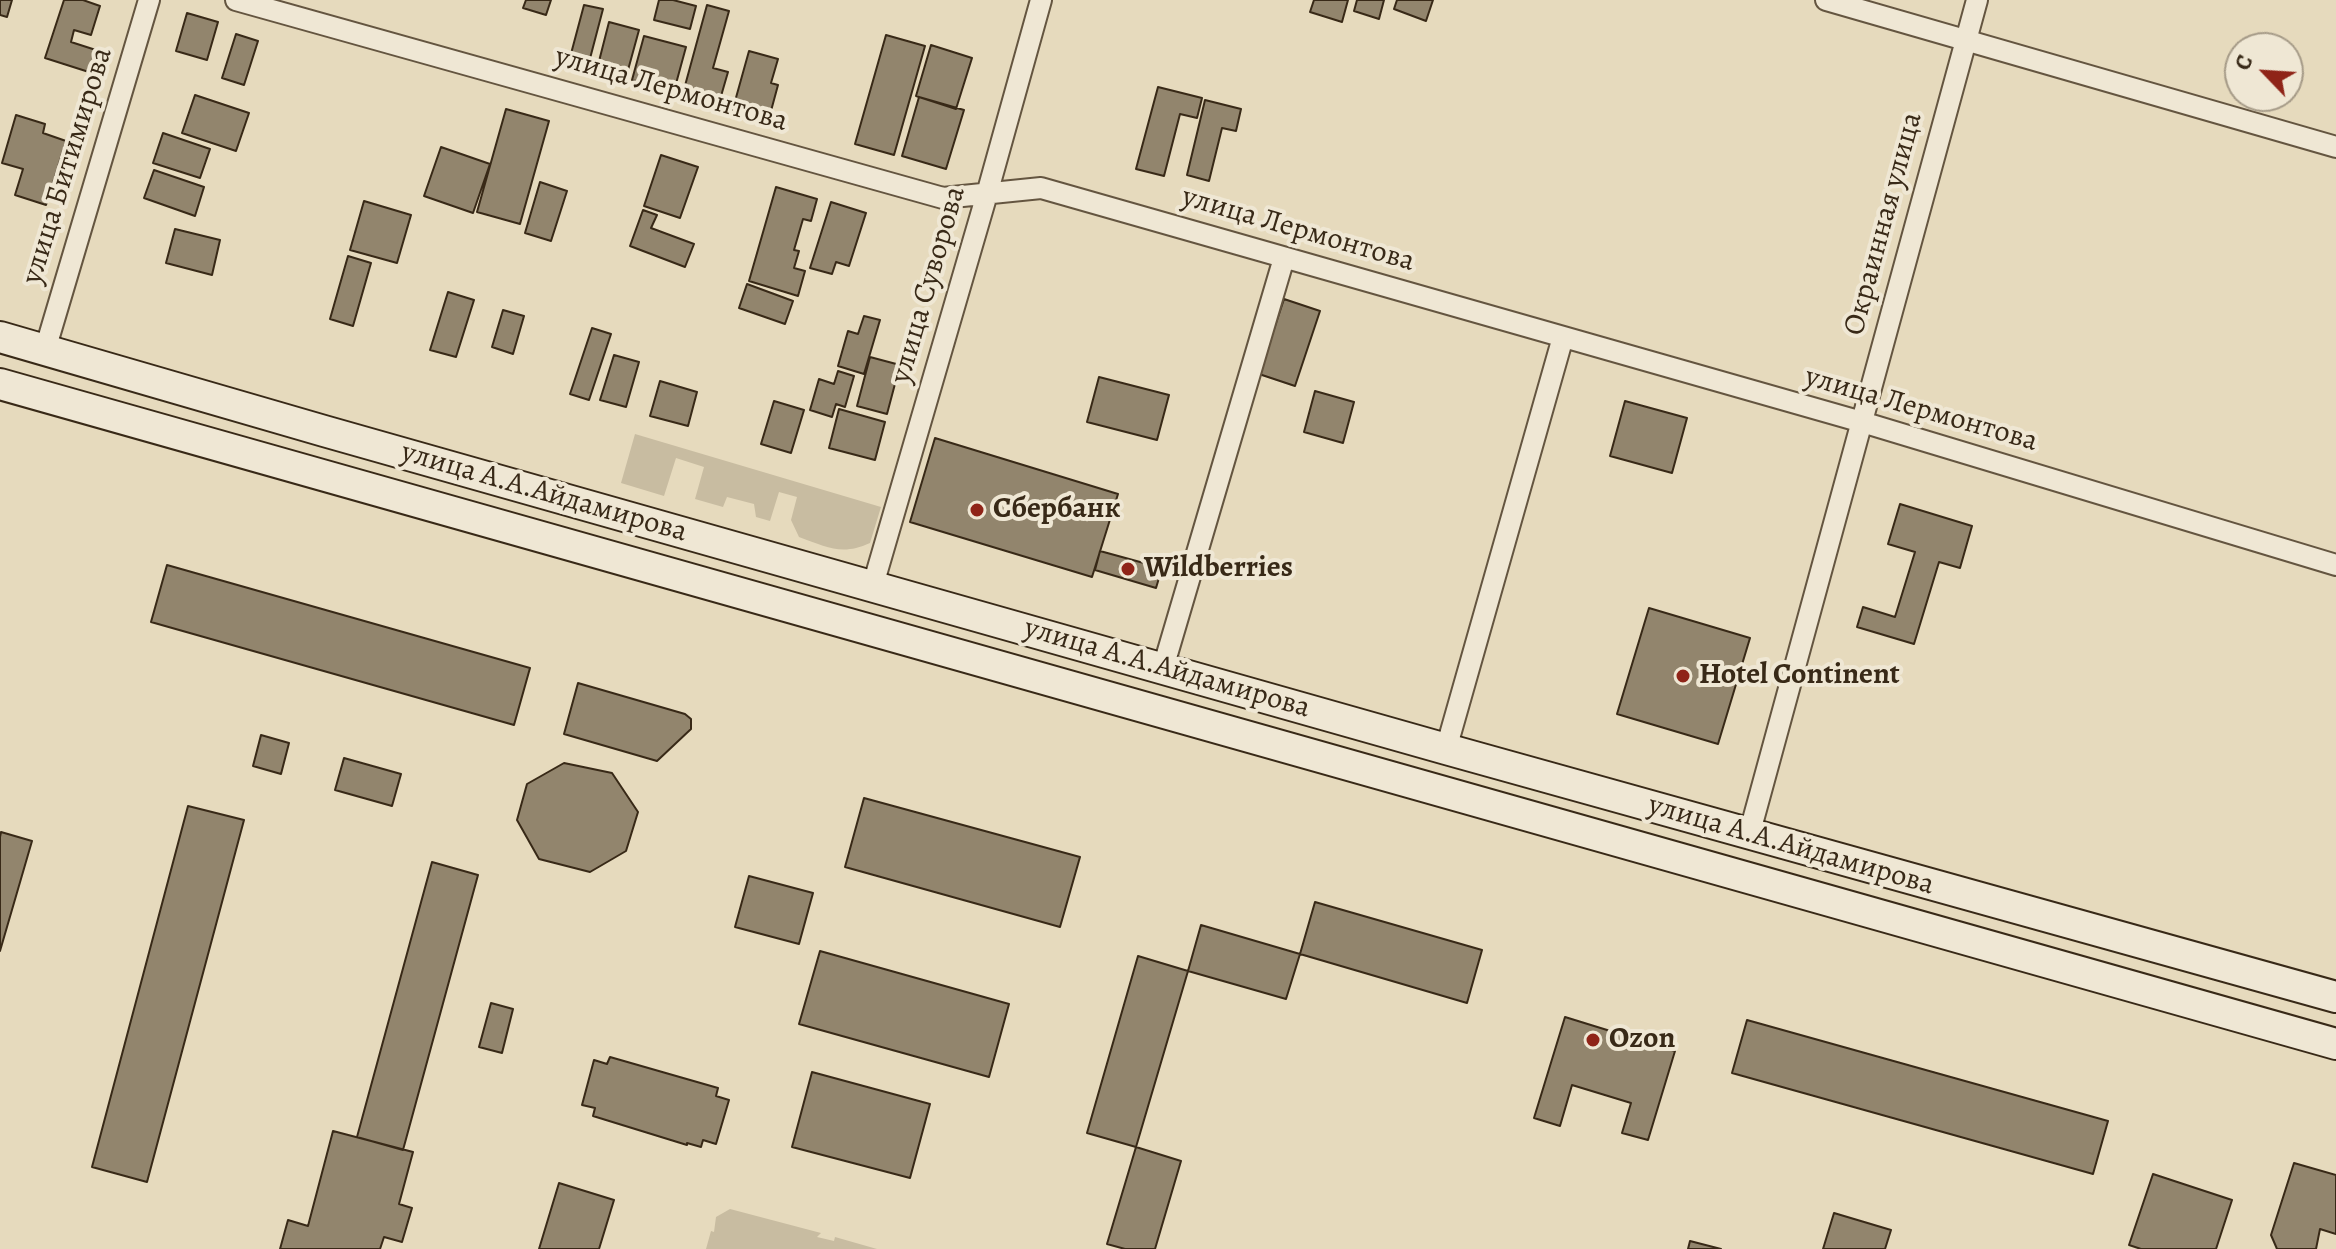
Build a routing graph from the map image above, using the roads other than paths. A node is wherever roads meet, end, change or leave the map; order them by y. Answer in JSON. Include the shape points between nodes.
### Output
{"nodes":[{"id":1,"x":149,"y":0,"type":"edge"},
{"id":2,"x":236,"y":0,"type":"edge"},
{"id":3,"x":1041,"y":0,"type":"edge"},
{"id":4,"x":1826,"y":0,"type":"edge"},
{"id":5,"x":1977,"y":0,"type":"edge"},
{"id":6,"x":1965,"y":39,"type":"junction"},
{"id":7,"x":2336,"y":147,"type":"edge"},
{"id":8,"x":987,"y":194,"type":"junction"},
{"id":9,"x":1284,"y":258,"type":"junction"},
{"id":10,"x":0,"y":337,"type":"edge"},
{"id":11,"x":1563,"y":337,"type":"junction"},
{"id":12,"x":45,"y":350,"type":"junction"},
{"id":13,"x":0,"y":384,"type":"edge"},
{"id":14,"x":1862,"y":422,"type":"junction"},
{"id":15,"x":2336,"y":565,"type":"edge"},
{"id":16,"x":873,"y":585,"type":"junction"},
{"id":17,"x":1163,"y":668,"type":"junction"},
{"id":18,"x":1446,"y":749,"type":"junction"},
{"id":19,"x":1749,"y":835,"type":"junction"},
{"id":20,"x":2336,"y":997,"type":"edge"},
{"id":21,"x":2336,"y":1044,"type":"edge"}],
"edges":[{"from":1,"to":12,"type":"street","name":"улица Битимирова"},
{"from":2,"to":8,"type":"street","name":"улица Лермонтова","via":[[943,198]]},
{"from":3,"to":8,"type":"street","name":"улица Суворова"},
{"from":4,"to":6,"type":"street"},
{"from":5,"to":6,"type":"street","name":"Окраинная улица"},
{"from":6,"to":7,"type":"street"},
{"from":6,"to":14,"type":"street","name":"Окраинная улица"},
{"from":8,"to":9,"type":"street","name":"улица Лермонтова","via":[[1041,188]]},
{"from":8,"to":16,"type":"street","name":"улица Суворова"},
{"from":9,"to":11,"type":"street","name":"улица Лермонтова"},
{"from":9,"to":17,"type":"street"},
{"from":10,"to":12,"type":"main road","name":"улица А.А.Айдамирова"},
{"from":11,"to":14,"type":"street","name":"улица Лермонтова"},
{"from":11,"to":18,"type":"street"},
{"from":12,"to":16,"type":"main road","name":"улица А.А.Айдамирова"},
{"from":13,"to":21,"type":"main road","name":"улица А.А.Айдамирова"},
{"from":14,"to":15,"type":"street","name":"улица Лермонтова"},
{"from":14,"to":19,"type":"street","name":"Окраинная улица"},
{"from":16,"to":17,"type":"main road","name":"улица А.А.Айдамирова"},
{"from":17,"to":18,"type":"main road","name":"улица А.А.Айдамирова"},
{"from":18,"to":19,"type":"main road","name":"улица А.А.Айдамирова"},
{"from":19,"to":20,"type":"main road","name":"улица А.А.Айдамирова"}]}
